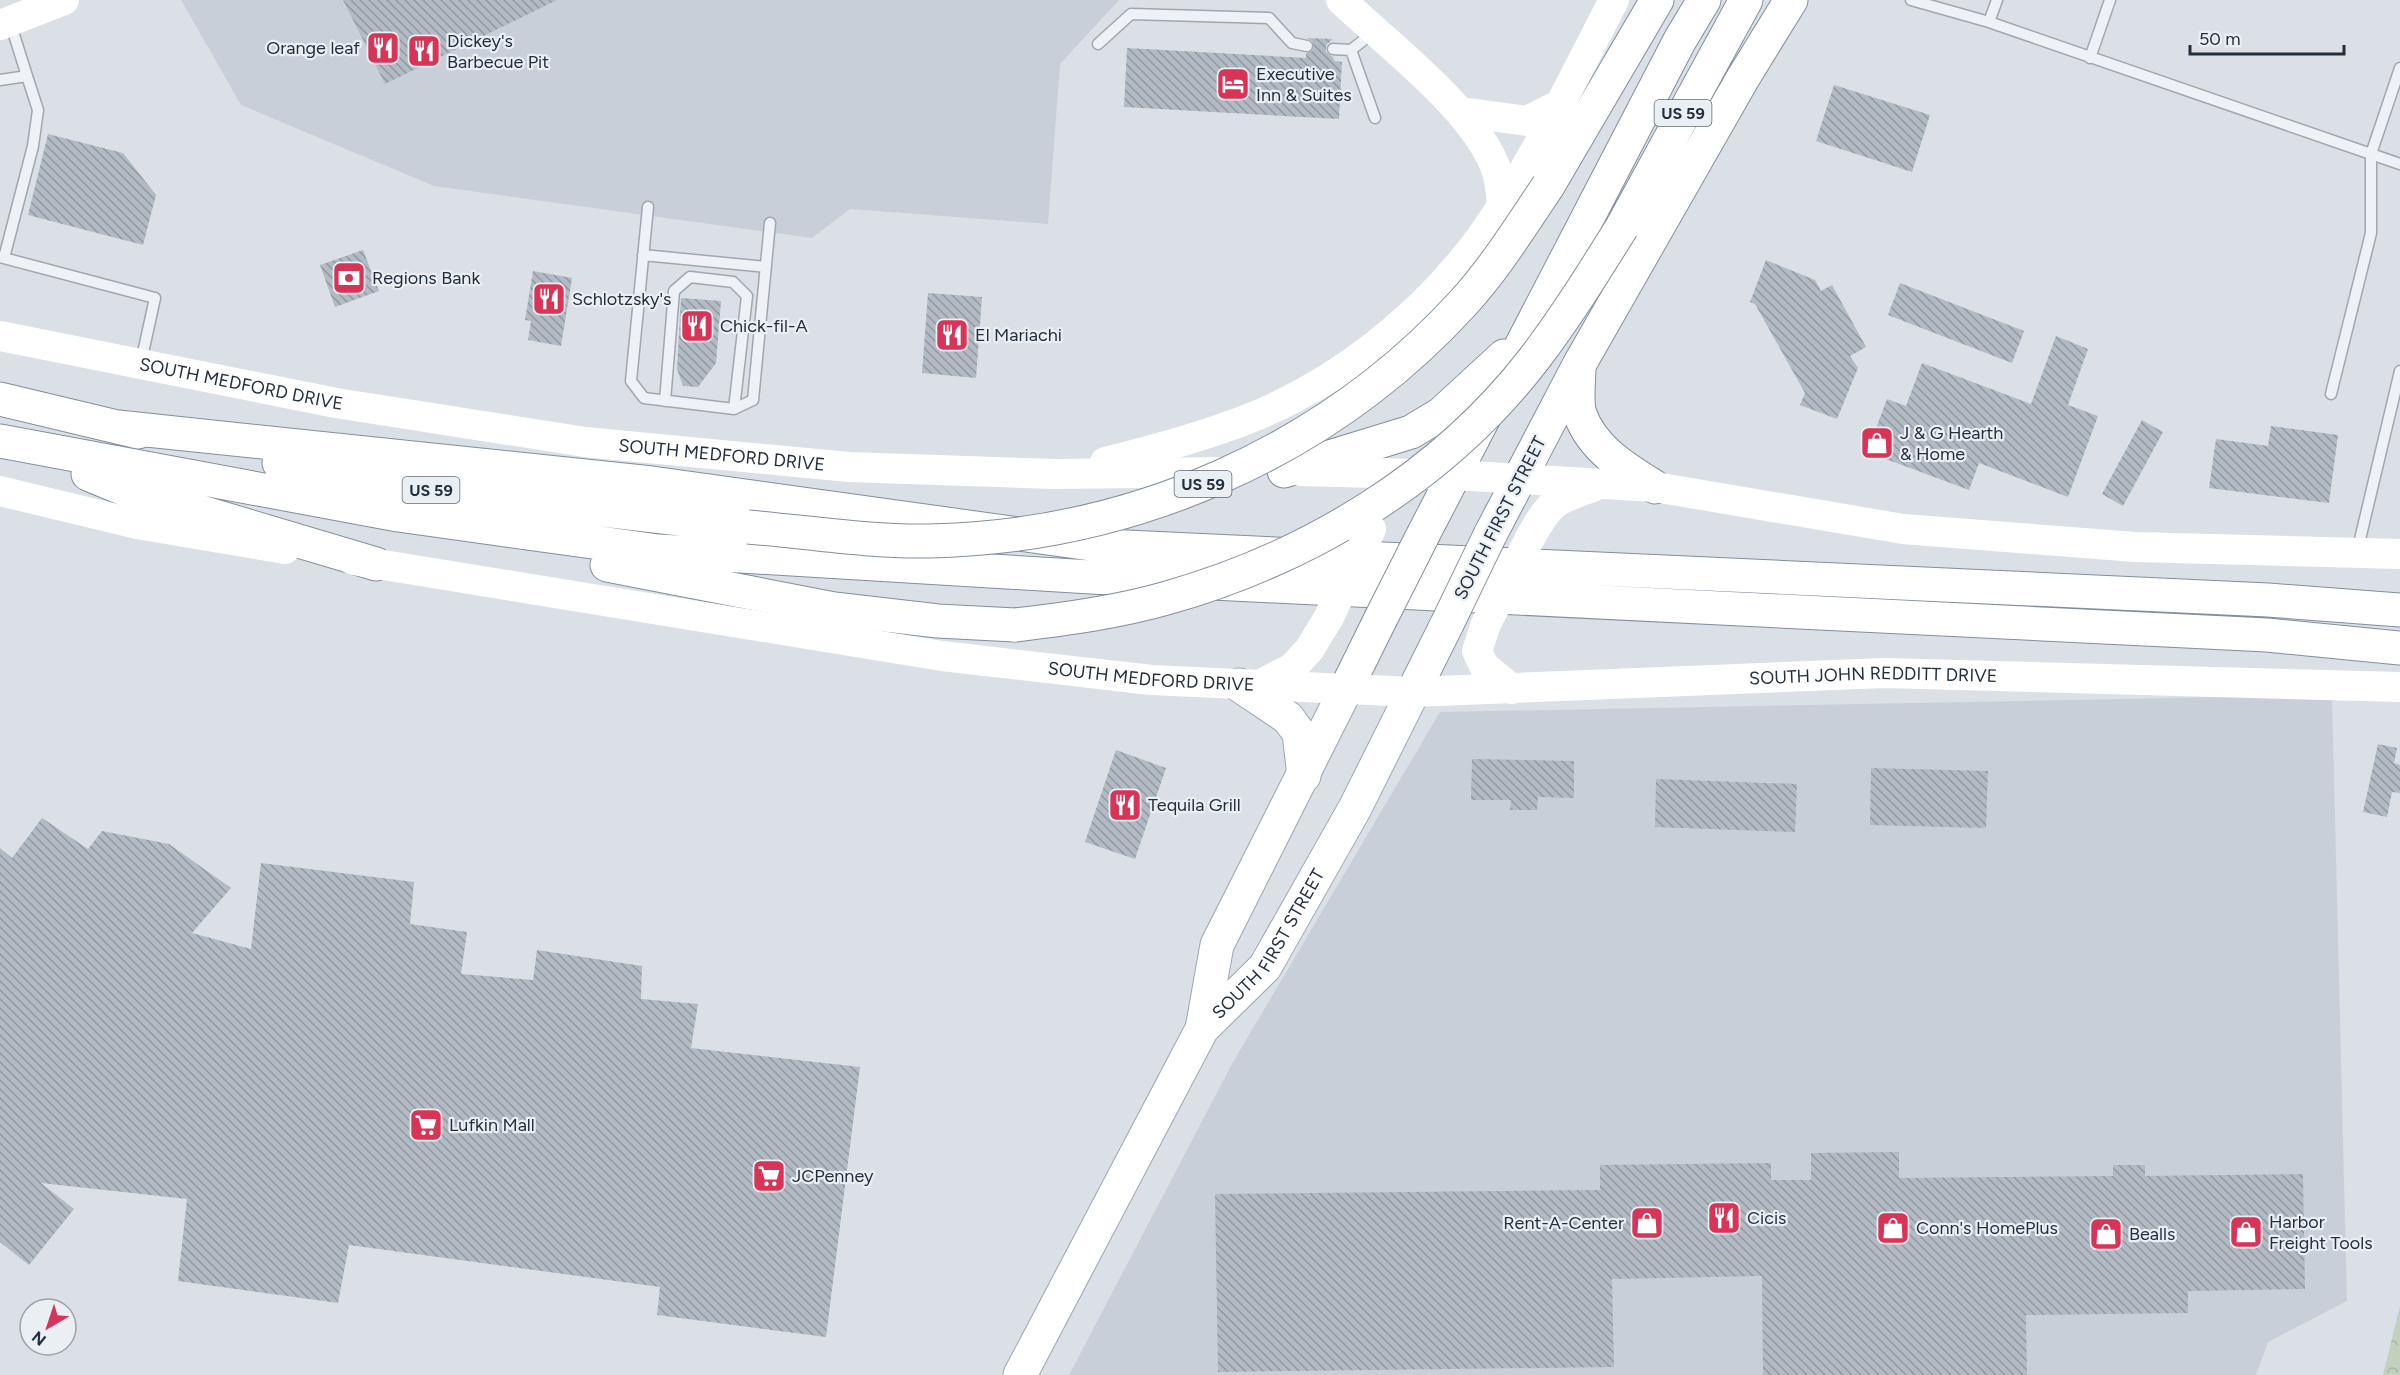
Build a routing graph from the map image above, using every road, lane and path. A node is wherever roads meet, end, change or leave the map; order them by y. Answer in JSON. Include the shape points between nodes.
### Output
{"nodes":[{"id":1,"x":64,"y":0,"type":"edge"},
{"id":2,"x":1341,"y":0,"type":"edge"},
{"id":3,"x":1614,"y":0,"type":"edge"},
{"id":4,"x":1657,"y":0,"type":"edge"},
{"id":5,"x":1704,"y":0,"type":"edge"},
{"id":6,"x":1746,"y":0,"type":"edge"},
{"id":7,"x":1791,"y":0,"type":"edge"},
{"id":8,"x":1911,"y":0,"type":"edge"},
{"id":9,"x":1997,"y":0,"type":"edge"},
{"id":10,"x":2110,"y":0,"type":"edge"},
{"id":11,"x":1989,"y":22,"type":"junction"},
{"id":12,"x":5,"y":23,"type":"edge"},
{"id":13,"x":1374,"y":31,"type":"junction"},
{"id":14,"x":1098,"y":44,"type":"dead end"},
{"id":15,"x":1307,"y":46,"type":"dead end"},
{"id":16,"x":1334,"y":49,"type":"dead end"},
{"id":17,"x":1351,"y":50,"type":"junction"},
{"id":18,"x":2090,"y":58,"type":"junction"},
{"id":19,"x":2400,"y":68,"type":"edge"},
{"id":20,"x":27,"y":76,"type":"junction"},
{"id":21,"x":0,"y":80,"type":"edge"},
{"id":22,"x":2395,"y":99,"type":"edge"},
{"id":23,"x":1559,"y":105,"type":"junction"},
{"id":24,"x":1461,"y":112,"type":"junction"},
{"id":25,"x":1375,"y":118,"type":"dead end"},
{"id":26,"x":2371,"y":154,"type":"junction"},
{"id":27,"x":2400,"y":164,"type":"edge"},
{"id":28,"x":1502,"y":204,"type":"junction"},
{"id":29,"x":648,"y":207,"type":"dead end"},
{"id":30,"x":770,"y":224,"type":"dead end"},
{"id":31,"x":643,"y":255,"type":"junction"},
{"id":32,"x":2,"y":257,"type":"edge"},
{"id":33,"x":766,"y":267,"type":"junction"},
{"id":34,"x":1529,"y":327,"type":"junction"},
{"id":35,"x":0,"y":336,"type":"edge"},
{"id":36,"x":141,"y":365,"type":"junction"},
{"id":37,"x":1579,"y":365,"type":"junction"},
{"id":38,"x":2400,"y":371,"type":"edge"},
{"id":39,"x":2331,"y":394,"type":"dead end"},
{"id":40,"x":0,"y":399,"type":"edge"},
{"id":41,"x":665,"y":401,"type":"junction"},
{"id":42,"x":734,"y":409,"type":"junction"},
{"id":43,"x":118,"y":427,"type":"junction"},
{"id":44,"x":11,"y":444,"type":"edge"},
{"id":45,"x":1284,"y":471,"type":"junction"},
{"id":46,"x":1369,"y":473,"type":"junction"},
{"id":47,"x":1055,"y":474,"type":"junction"},
{"id":48,"x":1453,"y":474,"type":"junction"},
{"id":49,"x":1518,"y":478,"type":"junction"},
{"id":50,"x":1598,"y":485,"type":"junction"},
{"id":51,"x":1656,"y":487,"type":"junction"},
{"id":52,"x":0,"y":491,"type":"edge"},
{"id":53,"x":398,"y":515,"type":"junction"},
{"id":54,"x":2357,"y":553,"type":"junction"},
{"id":55,"x":2400,"y":554,"type":"edge"},
{"id":56,"x":376,"y":564,"type":"junction"},
{"id":57,"x":2400,"y":610,"type":"edge"},
{"id":58,"x":2400,"y":648,"type":"edge"},
{"id":59,"x":1248,"y":686,"type":"junction"},
{"id":60,"x":2400,"y":687,"type":"edge"},
{"id":61,"x":1346,"y":689,"type":"junction"},
{"id":62,"x":1512,"y":689,"type":"junction"},
{"id":63,"x":1413,"y":692,"type":"junction"},
{"id":64,"x":1304,"y":777,"type":"junction"},
{"id":65,"x":1202,"y":1029,"type":"junction"},
{"id":66,"x":1020,"y":1375,"type":"edge"}],
"edges":[{"from":1,"to":12,"type":"main road"},
{"from":2,"to":13,"type":"main road"},
{"from":3,"to":23,"type":"main road"},
{"from":4,"to":43,"type":"main road","number":"US 59","bridge":true,"via":[[1548,186],[1464,302],[1425,343],[1325,423],[1278,450],[1190,491],[1108,518],[1013,536],[927,541],[748,527],[431,490],[302,468]]},
{"from":5,"to":34,"type":"main road","name":"SOUTH FIRST STREET"},
{"from":6,"to":53,"type":"main road","number":"US 59","bridge":true,"via":[[1622,227],[1533,360],[1476,425],[1398,490],[1282,556],[1214,583],[1166,599],[1081,617],[1015,625],[938,621],[834,609],[581,559]]},
{"from":7,"to":37,"type":"main road","name":"SOUTH FIRST STREET"},
{"from":8,"to":11,"type":"lane"},
{"from":9,"to":11,"type":"lane"},
{"from":10,"to":18,"type":"lane"},
{"from":11,"to":18,"type":"lane"},
{"from":12,"to":20,"type":"lane"},
{"from":13,"to":17,"type":"lane"},
{"from":13,"to":24,"type":"main road"},
{"from":14,"to":15,"type":"lane","via":[[1131,14],[1269,18],[1292,43]]},
{"from":16,"to":17,"type":"lane"},
{"from":17,"to":25,"type":"lane"},
{"from":18,"to":26,"type":"lane"},
{"from":19,"to":22,"type":"lane"},
{"from":20,"to":21,"type":"lane"},
{"from":20,"to":32,"type":"lane","via":[[38,111],[33,146]]},
{"from":22,"to":26,"type":"lane"},
{"from":23,"to":24,"type":"main road","via":[[1527,121]]},
{"from":23,"to":28,"type":"main road","via":[[1531,160]]},
{"from":24,"to":28,"type":"main road","via":[[1491,158],[1498,174]]},
{"from":26,"to":27,"type":"lane"},
{"from":26,"to":39,"type":"lane","via":[[2371,233]]},
{"from":28,"to":47,"type":"main road","via":[[1437,289],[1384,337],[1323,382],[1250,418],[1159,449]]},
{"from":29,"to":31,"type":"lane"},
{"from":30,"to":33,"type":"lane"},
{"from":31,"to":33,"type":"lane"},
{"from":31,"to":41,"type":"lane","via":[[631,381],[644,398]]},
{"from":32,"to":36,"type":"lane","via":[[155,298]]},
{"from":33,"to":42,"type":"lane","via":[[753,400]]},
{"from":34,"to":45,"type":"main road","via":[[1492,369],[1441,414],[1411,432]]},
{"from":34,"to":48,"type":"main road","name":"SOUTH FIRST STREET"},
{"from":35,"to":36,"type":"main road","name":"SOUTH MEDFORD DRIVE"},
{"from":36,"to":47,"type":"main road","name":"SOUTH MEDFORD DRIVE","via":[[336,404],[585,442],[843,467]]},
{"from":37,"to":49,"type":"main road","name":"SOUTH FIRST STREET"},
{"from":37,"to":51,"type":"main road","via":[[1579,412],[1588,430],[1617,463]]},
{"from":38,"to":54,"type":"lane"},
{"from":40,"to":43,"type":"main road","number":"US 59"},
{"from":41,"to":42,"type":"lane"},
{"from":41,"to":42,"type":"lane","via":[[674,291],[690,277],[701,278],[733,282],[747,296]]},
{"from":43,"to":57,"type":"main road","via":[[652,483],[1105,546],[2256,599]]},
{"from":44,"to":53,"type":"main road","number":"US 59"},
{"from":44,"to":56,"type":"main road","via":[[124,489]]},
{"from":45,"to":46,"type":"main road","name":"SOUTH MEDFORD DRIVE"},
{"from":45,"to":47,"type":"main road","name":"SOUTH MEDFORD DRIVE"},
{"from":46,"to":48,"type":"main road","name":"SOUTH MEDFORD DRIVE"},
{"from":46,"to":59,"type":"main road","bridge":true,"via":[[1377,512],[1329,617],[1309,650],[1292,668]]},
{"from":48,"to":49,"type":"main road"},
{"from":48,"to":61,"type":"main road","name":"SOUTH FIRST STREET","bridge":true},
{"from":49,"to":50,"type":"main road"},
{"from":49,"to":63,"type":"main road","name":"SOUTH FIRST STREET","bridge":true},
{"from":50,"to":51,"type":"main road"},
{"from":50,"to":62,"type":"main road","bridge":true,"via":[[1559,498],[1545,511],[1486,624],[1476,651],[1484,666]]},
{"from":51,"to":54,"type":"main road","via":[[1903,529],[2135,547]]},
{"from":52,"to":56,"type":"main road","name":"SOUTH MEDFORD DRIVE","via":[[137,524]]},
{"from":53,"to":58,"type":"main road","via":[[658,551],[1091,577],[2266,635]]},
{"from":54,"to":55,"type":"main road"},
{"from":56,"to":59,"type":"main road","name":"SOUTH MEDFORD DRIVE","via":[[942,656],[1151,680]]},
{"from":59,"to":61,"type":"main road","name":"SOUTH MEDFORD DRIVE"},
{"from":59,"to":64,"type":"main road","via":[[1288,718],[1299,733]]},
{"from":60,"to":62,"type":"main road","name":"SOUTH JOHN REDDITT DRIVE","via":[[1884,673]]},
{"from":61,"to":63,"type":"main road","name":"SOUTH JOHN REDDITT DRIVE"},
{"from":61,"to":64,"type":"main road","name":"SOUTH FIRST STREET"},
{"from":62,"to":63,"type":"main road","name":"SOUTH JOHN REDDITT DRIVE"},
{"from":63,"to":65,"type":"main road","name":"SOUTH FIRST STREET","via":[[1355,808],[1265,967]]},
{"from":64,"to":65,"type":"main road","name":"SOUTH FIRST STREET","via":[[1217,945]]},
{"from":65,"to":66,"type":"main road","name":"SOUTH FIRST STREET"}]}
